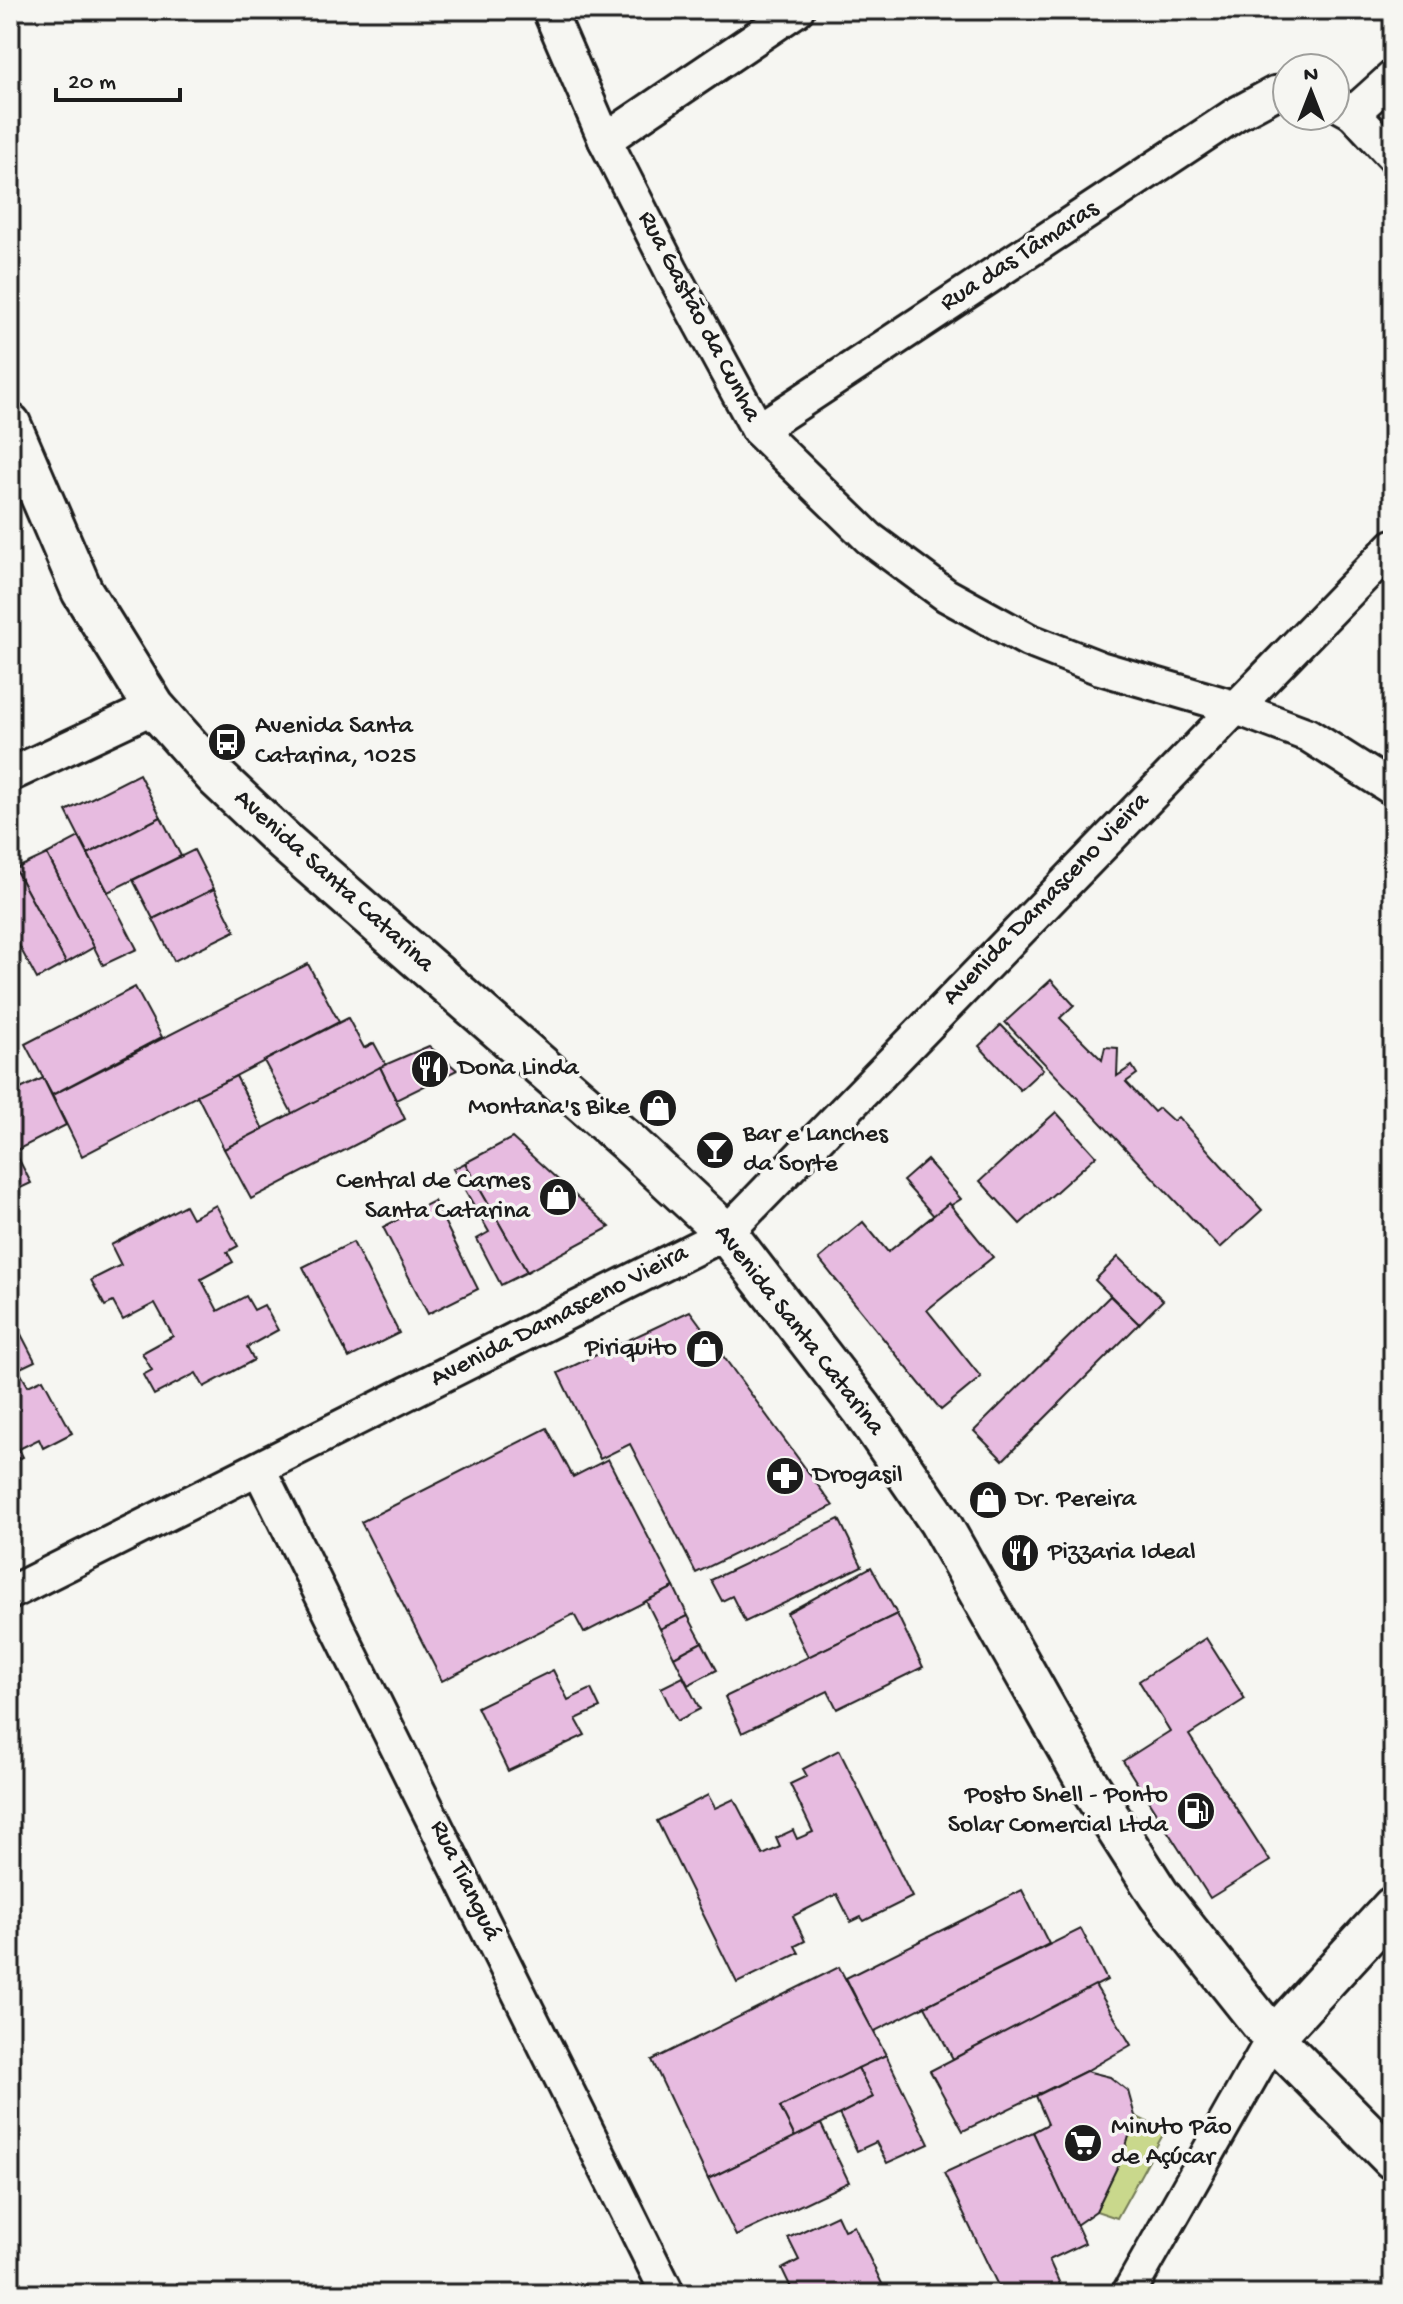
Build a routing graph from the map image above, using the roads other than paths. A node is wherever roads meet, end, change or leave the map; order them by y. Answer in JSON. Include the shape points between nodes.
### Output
{"nodes":[{"id":1,"x":549,"y":10,"type":"edge"},
{"id":2,"x":797,"y":10,"type":"edge"},
{"id":3,"x":1393,"y":77,"type":"edge"},
{"id":4,"x":1271,"y":95,"type":"edge"},
{"id":5,"x":1351,"y":104,"type":"edge"},
{"id":6,"x":1351,"y":115,"type":"edge"},
{"id":7,"x":605,"y":140,"type":"junction"},
{"id":8,"x":1393,"y":156,"type":"edge"},
{"id":9,"x":10,"y":424,"type":"edge"},
{"id":10,"x":758,"y":430,"type":"junction"},
{"id":11,"x":1393,"y":546,"type":"edge"},
{"id":12,"x":154,"y":707,"type":"junction"},
{"id":13,"x":1234,"y":707,"type":"junction"},
{"id":14,"x":10,"y":775,"type":"edge"},
{"id":15,"x":1393,"y":789,"type":"edge"},
{"id":16,"x":726,"y":1233,"type":"junction"},
{"id":17,"x":259,"y":1469,"type":"junction"},
{"id":18,"x":10,"y":1593,"type":"edge"},
{"id":19,"x":1393,"y":1907,"type":"edge"},
{"id":20,"x":1273,"y":2038,"type":"junction"},
{"id":21,"x":1393,"y":2159,"type":"edge"},
{"id":22,"x":668,"y":2294,"type":"edge"},
{"id":23,"x":1128,"y":2294,"type":"edge"}],
"edges":[{"from":1,"to":7,"type":"street","name":"Rua Gastão da Cunha"},
{"from":2,"to":7,"type":"street"},
{"from":3,"to":5,"type":"street"},
{"from":4,"to":10,"type":"street","name":"Rua das Tâmaras"},
{"from":6,"to":8,"type":"street"},
{"from":7,"to":10,"type":"street","name":"Rua Gastão da Cunha"},
{"from":9,"to":12,"type":"street","name":"Avenida Santa Catarina","via":[[82,591]]},
{"from":10,"to":13,"type":"street","name":"Rua Gastão da Cunha","via":[[869,538],[946,595],[1028,640],[1100,668]]},
{"from":11,"to":13,"type":"street","name":"Avenida Damasceno Vieira"},
{"from":12,"to":14,"type":"street"},
{"from":12,"to":16,"type":"street","name":"Avenida Santa Catarina","via":[[217,778],[286,843]]},
{"from":13,"to":15,"type":"street","name":"Rua Gastão da Cunha","via":[[1308,735]]},
{"from":13,"to":16,"type":"street","name":"Avenida Damasceno Vieira"},
{"from":16,"to":17,"type":"street","name":"Avenida Damasceno Vieira"},
{"from":16,"to":20,"type":"street","name":"Avenida Santa Catarina","via":[[862,1409],[939,1521],[1088,1784],[1159,1895]]},
{"from":17,"to":18,"type":"street","name":"Avenida Damasceno Vieira"},
{"from":17,"to":22,"type":"street","name":"Rua Tianguá"},
{"from":19,"to":20,"type":"street"},
{"from":20,"to":21,"type":"street","name":"Avenida Santa Catarina"},
{"from":20,"to":23,"type":"street"}]}
